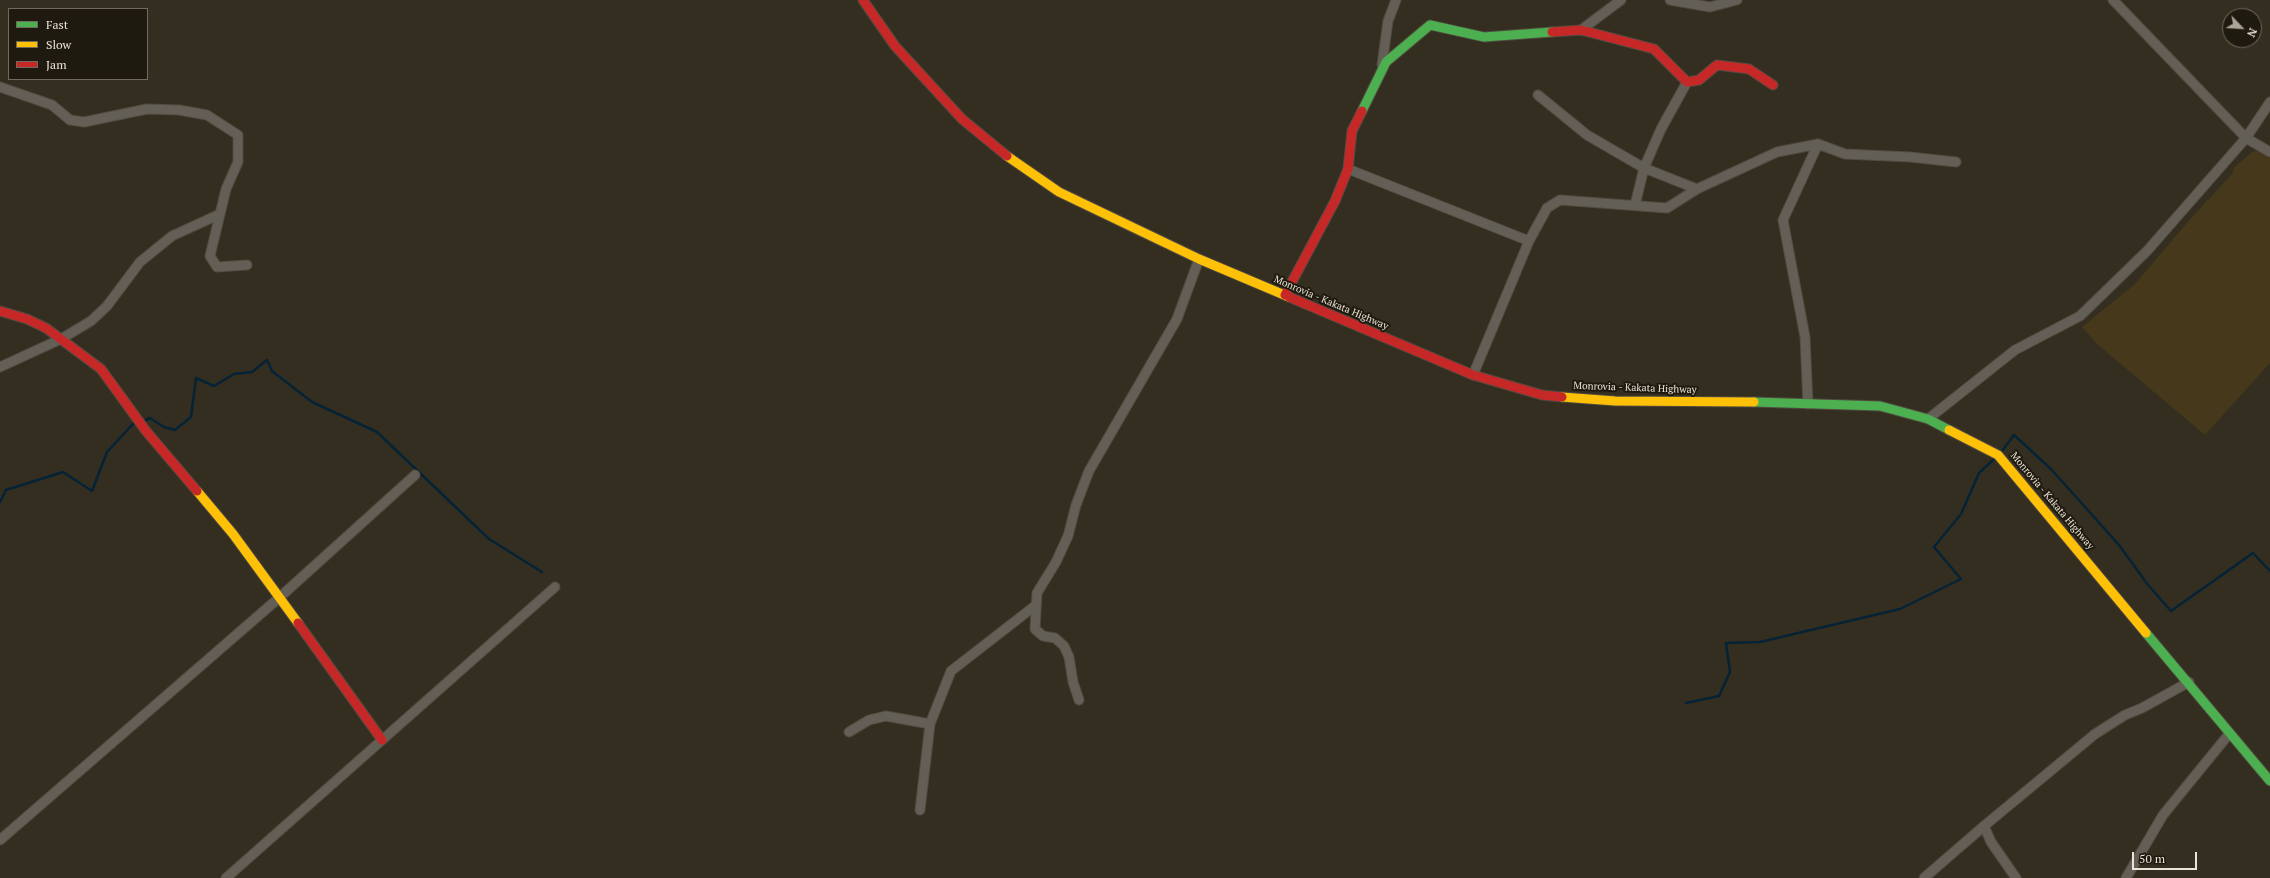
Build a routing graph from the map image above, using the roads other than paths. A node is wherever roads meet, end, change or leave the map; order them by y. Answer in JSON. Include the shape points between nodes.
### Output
{"nodes":[{"id":1,"x":862,"y":0,"type":"edge"},
{"id":2,"x":1396,"y":0,"type":"edge"},
{"id":3,"x":1621,"y":0,"type":"edge"},
{"id":4,"x":1670,"y":0,"type":"edge"},
{"id":5,"x":1737,"y":0,"type":"edge"},
{"id":6,"x":2113,"y":0,"type":"edge"},
{"id":7,"x":1581,"y":30,"type":"junction"},
{"id":8,"x":1382,"y":65,"type":"dead end"},
{"id":9,"x":1687,"y":82,"type":"junction"},
{"id":10,"x":1772,"y":85,"type":"dead end"},
{"id":11,"x":0,"y":87,"type":"edge"},
{"id":12,"x":1538,"y":95,"type":"dead end"},
{"id":13,"x":2270,"y":102,"type":"edge"},
{"id":14,"x":2246,"y":138,"type":"junction"},
{"id":15,"x":1818,"y":144,"type":"junction"},
{"id":16,"x":2270,"y":152,"type":"edge"},
{"id":17,"x":1956,"y":162,"type":"dead end"},
{"id":18,"x":1644,"y":168,"type":"junction"},
{"id":19,"x":1348,"y":169,"type":"junction"},
{"id":20,"x":1697,"y":189,"type":"junction"},
{"id":21,"x":1635,"y":205,"type":"junction"},
{"id":22,"x":220,"y":214,"type":"junction"},
{"id":23,"x":1529,"y":241,"type":"junction"},
{"id":24,"x":1199,"y":258,"type":"junction"},
{"id":25,"x":247,"y":265,"type":"dead end"},
{"id":26,"x":1285,"y":295,"type":"junction"},
{"id":27,"x":0,"y":311,"type":"edge"},
{"id":28,"x":61,"y":339,"type":"junction"},
{"id":29,"x":0,"y":367,"type":"edge"},
{"id":30,"x":1473,"y":376,"type":"junction"},
{"id":31,"x":1808,"y":404,"type":"junction"},
{"id":32,"x":1928,"y":419,"type":"junction"},
{"id":33,"x":415,"y":475,"type":"dead end"},
{"id":34,"x":554,"y":586,"type":"dead end"},
{"id":35,"x":280,"y":597,"type":"junction"},
{"id":36,"x":1036,"y":605,"type":"junction"},
{"id":37,"x":2189,"y":682,"type":"junction"},
{"id":38,"x":1079,"y":700,"type":"dead end"},
{"id":39,"x":930,"y":724,"type":"junction"},
{"id":40,"x":849,"y":732,"type":"dead end"},
{"id":41,"x":2229,"y":734,"type":"junction"},
{"id":42,"x":382,"y":740,"type":"junction"},
{"id":43,"x":2270,"y":781,"type":"edge"},
{"id":44,"x":920,"y":810,"type":"dead end"},
{"id":45,"x":1984,"y":826,"type":"junction"},
{"id":46,"x":0,"y":840,"type":"edge"},
{"id":47,"x":226,"y":878,"type":"edge"},
{"id":48,"x":1924,"y":878,"type":"edge"},
{"id":49,"x":2016,"y":878,"type":"edge"},
{"id":50,"x":2126,"y":878,"type":"edge"}],
"edges":[{"from":1,"to":24,"type":"main road","name":"Monrovia - Kakata Highway","via":[[895,46],[962,119],[1008,157],[1059,192]]},
{"from":2,"to":8,"type":"street","via":[[1388,20]]},
{"from":3,"to":7,"type":"street"},
{"from":4,"to":5,"type":"street","via":[[1710,6]]},
{"from":6,"to":14,"type":"street"},
{"from":7,"to":9,"type":"main road","via":[[1654,49]]},
{"from":7,"to":19,"type":"main road","via":[[1484,37],[1430,25],[1386,62],[1352,131]]},
{"from":9,"to":10,"type":"main road","via":[[1699,80],[1717,65],[1749,69]]},
{"from":9,"to":18,"type":"street","via":[[1660,129]]},
{"from":11,"to":22,"type":"street","via":[[52,105],[70,120],[84,122],[147,109],[179,110],[207,115],[238,135],[238,162],[226,189]]},
{"from":12,"to":18,"type":"street","via":[[1587,135]]},
{"from":13,"to":14,"type":"street"},
{"from":14,"to":16,"type":"street"},
{"from":14,"to":32,"type":"street","via":[[2147,251],[2080,316],[2015,350]]},
{"from":15,"to":17,"type":"street","via":[[1845,154]]},
{"from":15,"to":20,"type":"street","via":[[1777,152]]},
{"from":15,"to":31,"type":"street","via":[[1783,220],[1805,337]]},
{"from":18,"to":20,"type":"street"},
{"from":18,"to":21,"type":"street"},
{"from":19,"to":23,"type":"street"},
{"from":19,"to":26,"type":"main road","via":[[1335,201]]},
{"from":20,"to":21,"type":"street","via":[[1667,208]]},
{"from":21,"to":23,"type":"street","via":[[1560,200],[1547,208]]},
{"from":22,"to":25,"type":"street","via":[[210,256],[217,267]]},
{"from":22,"to":28,"type":"street","via":[[166,241],[140,262],[107,306],[91,321]]},
{"from":23,"to":30,"type":"street"},
{"from":24,"to":26,"type":"main road","name":"Monrovia - Kakata Highway"},
{"from":24,"to":36,"type":"street","via":[[1177,319],[1089,470],[1068,536],[1037,593]]},
{"from":26,"to":30,"type":"main road","name":"Monrovia - Kakata Highway"},
{"from":27,"to":28,"type":"main road","via":[[27,319]]},
{"from":28,"to":29,"type":"street"},
{"from":28,"to":35,"type":"main road","via":[[101,369],[146,431],[233,534]]},
{"from":30,"to":31,"type":"main road","name":"Monrovia - Kakata Highway","via":[[1542,395],[1615,401]]},
{"from":31,"to":32,"type":"main road","name":"Monrovia - Kakata Highway","via":[[1880,406]]},
{"from":32,"to":37,"type":"main road","name":"Monrovia - Kakata Highway","via":[[1998,455]]},
{"from":33,"to":35,"type":"street"},
{"from":34,"to":42,"type":"street"},
{"from":35,"to":42,"type":"main road"},
{"from":35,"to":46,"type":"street"},
{"from":36,"to":38,"type":"street","via":[[1035,628],[1043,636],[1055,638],[1064,646]]},
{"from":36,"to":39,"type":"street","via":[[951,671]]},
{"from":37,"to":41,"type":"main road","name":"Monrovia - Kakata Highway"},
{"from":37,"to":45,"type":"street","via":[[2125,715],[2095,734]]},
{"from":39,"to":40,"type":"street","via":[[886,716],[869,720]]},
{"from":39,"to":44,"type":"street"},
{"from":41,"to":43,"type":"main road","name":"Monrovia - Kakata Highway"},
{"from":41,"to":50,"type":"street","via":[[2164,815]]},
{"from":42,"to":47,"type":"street"},
{"from":45,"to":48,"type":"street"},
{"from":45,"to":49,"type":"street","via":[[1991,842]]}]}
